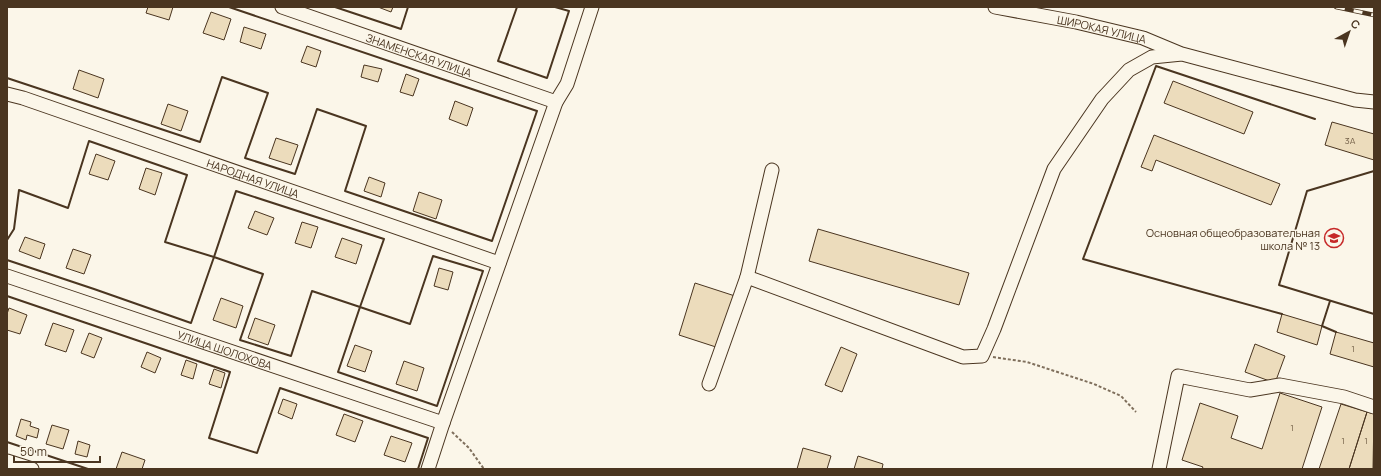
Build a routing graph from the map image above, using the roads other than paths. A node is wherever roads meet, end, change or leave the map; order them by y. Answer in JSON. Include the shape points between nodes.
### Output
{"nodes":[{"id":1,"x":282,"y":7,"type":"edge"},
{"id":2,"x":592,"y":7,"type":"edge"},
{"id":3,"x":995,"y":7,"type":"edge"},
{"id":4,"x":1182,"y":54,"type":"junction"},
{"id":5,"x":7,"y":94,"type":"edge"},
{"id":6,"x":556,"y":102,"type":"junction"},
{"id":7,"x":1374,"y":102,"type":"edge"},
{"id":8,"x":772,"y":170,"type":"dead end"},
{"id":9,"x":499,"y":263,"type":"junction"},
{"id":10,"x":7,"y":276,"type":"edge"},
{"id":11,"x":747,"y":277,"type":"junction"},
{"id":12,"x":709,"y":384,"type":"dead end"},
{"id":13,"x":1374,"y":407,"type":"edge"},
{"id":14,"x":443,"y":423,"type":"junction"},
{"id":15,"x":7,"y":461,"type":"edge"},
{"id":16,"x":32,"y":469,"type":"edge"},
{"id":17,"x":428,"y":469,"type":"edge"},
{"id":18,"x":1159,"y":469,"type":"edge"}],
"edges":[{"from":1,"to":6,"type":"street","name":"ЗНАМЕНСКАЯ УЛИЦА"},
{"from":2,"to":6,"type":"street","via":[[567,84]]},
{"from":3,"to":4,"type":"street","name":"ШИРОКАЯ УЛИЦА","via":[[1143,38]]},
{"from":4,"to":7,"type":"street","via":[[1355,100]]},
{"from":4,"to":11,"type":"street","via":[[1152,57],[1129,70],[1102,98],[1054,170],[982,356],[963,356]]},
{"from":5,"to":9,"type":"street","name":"НАРОДНАЯ УЛИЦА"},
{"from":6,"to":9,"type":"street"},
{"from":8,"to":11,"type":"street"},
{"from":9,"to":14,"type":"street"},
{"from":10,"to":14,"type":"street","name":"УЛИЦА ШОЛОХОВА"},
{"from":11,"to":12,"type":"street"},
{"from":13,"to":18,"type":"street","via":[[1344,397],[1280,385],[1250,390],[1178,376]]},
{"from":14,"to":17,"type":"street"},
{"from":15,"to":16,"type":"street"}]}
